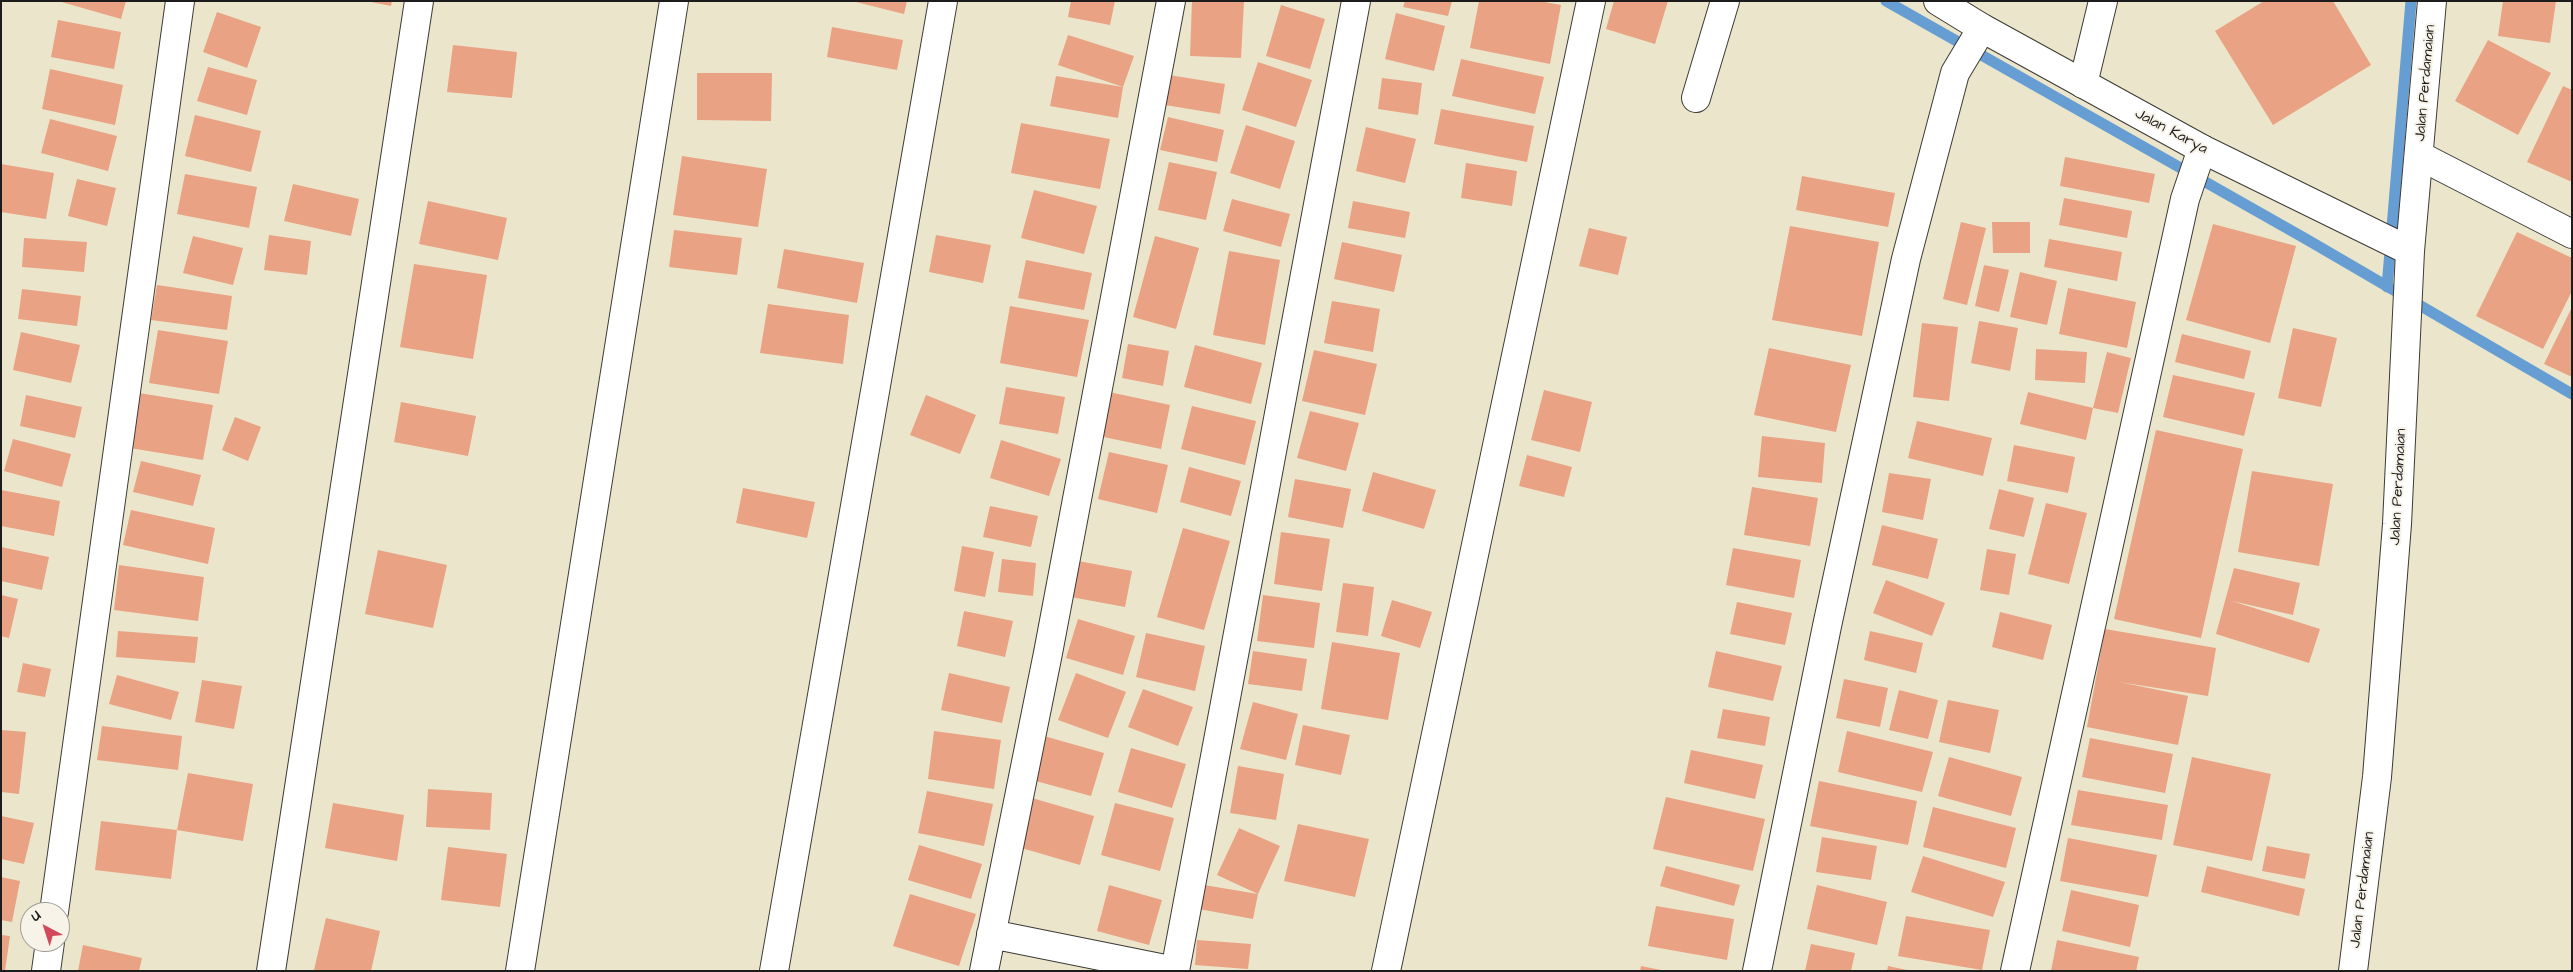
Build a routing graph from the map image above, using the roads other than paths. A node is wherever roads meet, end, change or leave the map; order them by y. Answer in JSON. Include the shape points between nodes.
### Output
{"nodes":[{"id":1,"x":180,"y":1,"type":"edge"},
{"id":2,"x":418,"y":1,"type":"edge"},
{"id":3,"x":674,"y":1,"type":"edge"},
{"id":4,"x":943,"y":1,"type":"edge"},
{"id":5,"x":1171,"y":1,"type":"edge"},
{"id":6,"x":1356,"y":1,"type":"edge"},
{"id":7,"x":1591,"y":1,"type":"edge"},
{"id":8,"x":1725,"y":1,"type":"edge"},
{"id":9,"x":1938,"y":1,"type":"edge"},
{"id":10,"x":2103,"y":1,"type":"edge"},
{"id":11,"x":2432,"y":1,"type":"edge"},
{"id":12,"x":1978,"y":35,"type":"junction"},
{"id":13,"x":2083,"y":84,"type":"junction"},
{"id":14,"x":1696,"y":98,"type":"dead end"},
{"id":15,"x":2420,"y":156,"type":"junction"},
{"id":16,"x":2198,"y":158,"type":"junction"},
{"id":17,"x":2572,"y":234,"type":"edge"},
{"id":18,"x":2409,"y":252,"type":"junction"},
{"id":19,"x":55,"y":902,"type":"edge"},
{"id":20,"x":990,"y":934,"type":"junction"},
{"id":21,"x":49,"y":952,"type":"edge"},
{"id":22,"x":46,"y":971,"type":"edge"},
{"id":23,"x":271,"y":971,"type":"edge"},
{"id":24,"x":520,"y":971,"type":"edge"},
{"id":25,"x":774,"y":971,"type":"edge"},
{"id":26,"x":984,"y":971,"type":"edge"},
{"id":27,"x":1175,"y":971,"type":"edge"},
{"id":28,"x":1386,"y":971,"type":"edge"},
{"id":29,"x":1757,"y":971,"type":"edge"},
{"id":30,"x":2015,"y":971,"type":"edge"},
{"id":31,"x":2352,"y":971,"type":"edge"}],
"edges":[{"from":1,"to":19,"type":"street"},
{"from":2,"to":23,"type":"street"},
{"from":3,"to":24,"type":"street"},
{"from":4,"to":25,"type":"street"},
{"from":5,"to":20,"type":"street","via":[[1048,653]]},
{"from":6,"to":27,"type":"street"},
{"from":7,"to":28,"type":"street"},
{"from":8,"to":14,"type":"street"},
{"from":9,"to":12,"type":"street","name":"Jalan Karya"},
{"from":10,"to":13,"type":"street"},
{"from":11,"to":15,"type":"street","name":"Jalan Perdamaian"},
{"from":12,"to":13,"type":"street","name":"Jalan Karya"},
{"from":12,"to":29,"type":"street","via":[[1955,74],[1906,259]]},
{"from":13,"to":16,"type":"street","name":"Jalan Karya"},
{"from":15,"to":17,"type":"street"},
{"from":15,"to":18,"type":"street","name":"Jalan Perdamaian"},
{"from":16,"to":18,"type":"street","name":"Jalan Karya"},
{"from":16,"to":30,"type":"street","via":[[2185,199]]},
{"from":18,"to":31,"type":"street","name":"Jalan Perdamaian","via":[[2409,312],[2397,524],[2378,767]]},
{"from":20,"to":26,"type":"street"},
{"from":20,"to":27,"type":"street"},
{"from":21,"to":22,"type":"street"}]}
